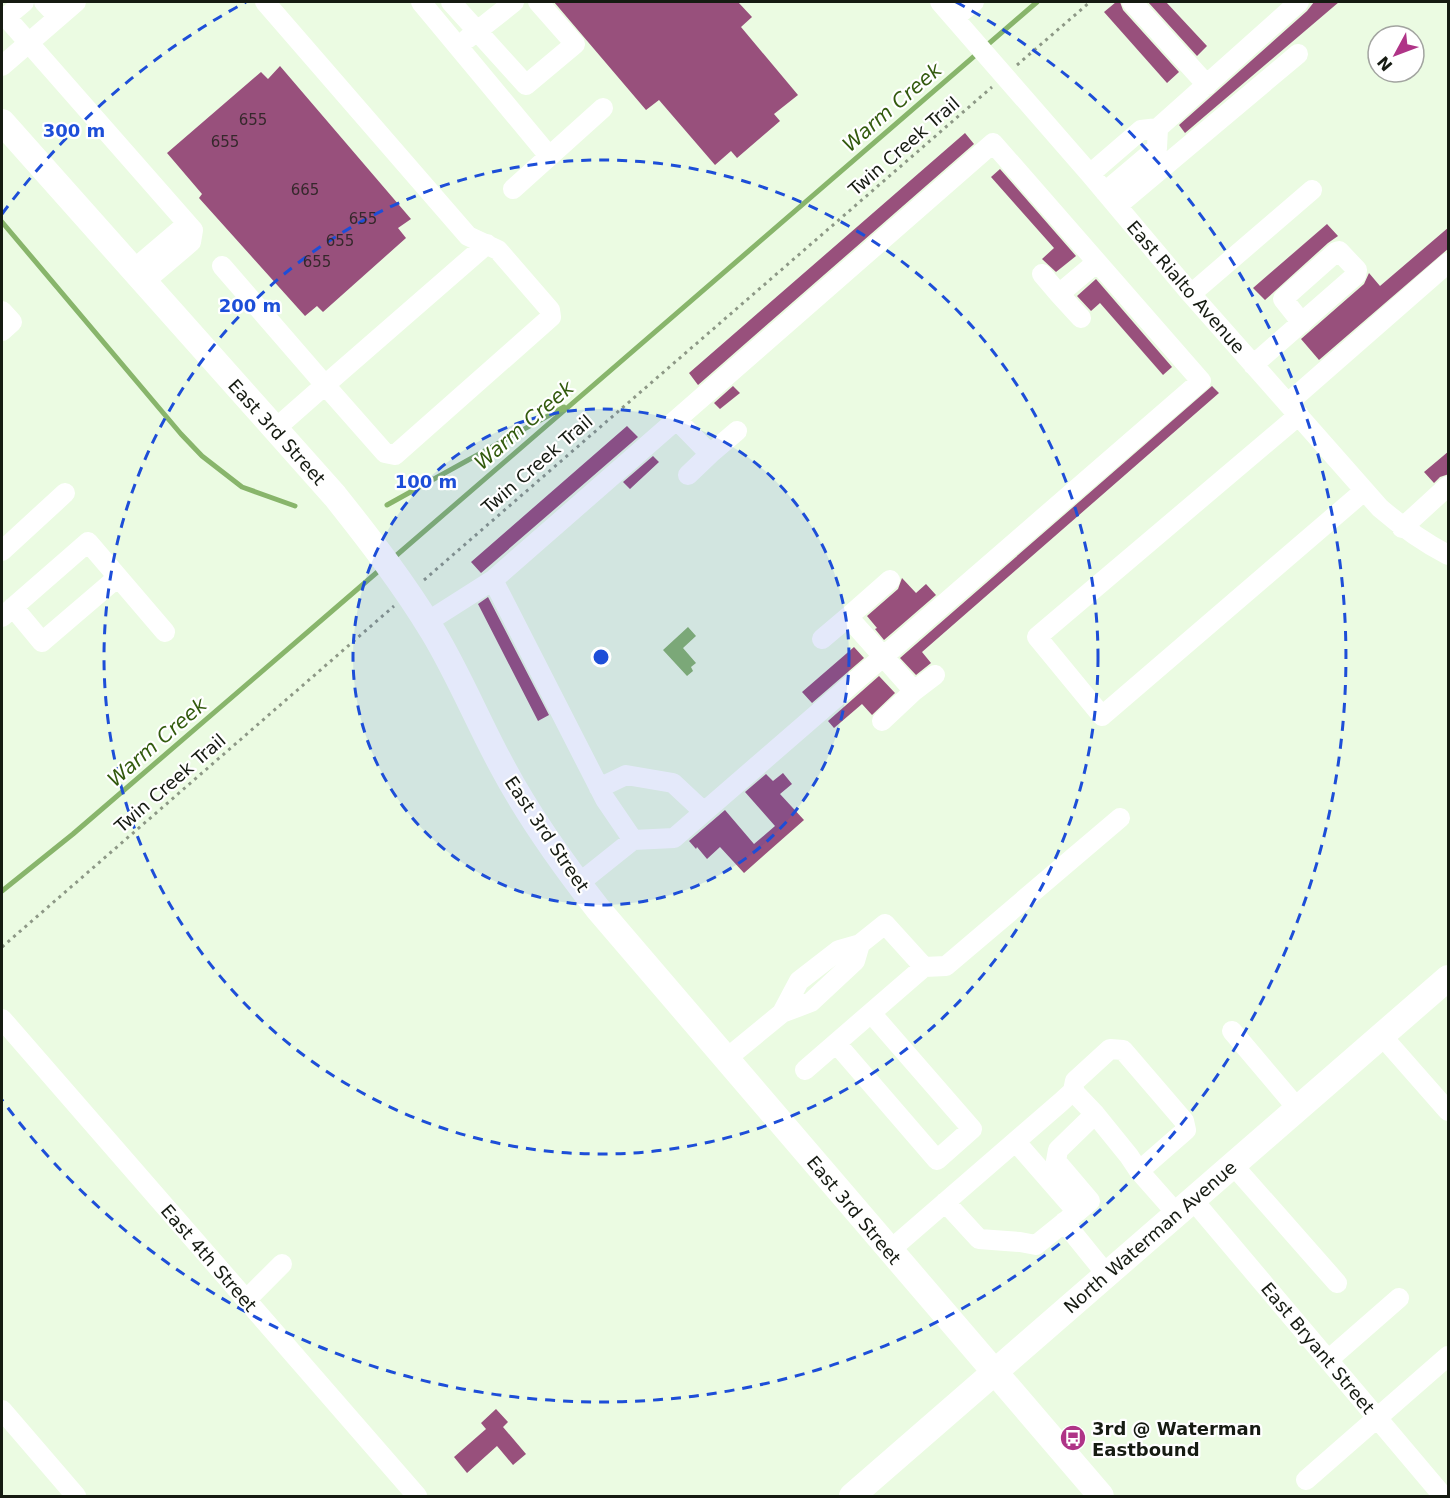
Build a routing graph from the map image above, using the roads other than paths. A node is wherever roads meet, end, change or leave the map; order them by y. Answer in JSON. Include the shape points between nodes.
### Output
{"nodes":[{"id":1,"x":24,"y":2,"type":"edge"},
{"id":2,"x":44,"y":2,"type":"edge"},
{"id":3,"x":76,"y":2,"type":"edge"},
{"id":4,"x":265,"y":2,"type":"edge"},
{"id":5,"x":421,"y":2,"type":"edge"},
{"id":6,"x":451,"y":2,"type":"edge"},
{"id":7,"x":514,"y":2,"type":"edge"},
{"id":8,"x":538,"y":2,"type":"edge"},
{"id":9,"x":940,"y":2,"type":"edge"},
{"id":10,"x":974,"y":2,"type":"edge"},
{"id":11,"x":1132,"y":2,"type":"edge"},
{"id":12,"x":1299,"y":2,"type":"edge"},
{"id":13,"x":58,"y":17,"type":"junction"},
{"id":14,"x":959,"y":24,"type":"junction"},
{"id":15,"x":477,"y":31,"type":"junction"},
{"id":16,"x":29,"y":42,"type":"junction"},
{"id":17,"x":457,"y":46,"type":"junction"},
{"id":18,"x":1298,"y":54,"type":"dead end"},
{"id":19,"x":2,"y":66,"type":"edge"},
{"id":20,"x":1207,"y":85,"type":"junction"},
{"id":21,"x":603,"y":108,"type":"dead end"},
{"id":22,"x":2,"y":122,"type":"edge"},
{"id":23,"x":1158,"y":128,"type":"junction"},
{"id":24,"x":549,"y":156,"type":"junction"},
{"id":25,"x":1090,"y":174,"type":"junction"},
{"id":26,"x":513,"y":189,"type":"dead end"},
{"id":27,"x":1312,"y":190,"type":"dead end"},
{"id":28,"x":1111,"y":199,"type":"junction"},
{"id":29,"x":487,"y":244,"type":"junction"},
{"id":30,"x":1097,"y":262,"type":"junction"},
{"id":31,"x":1449,"y":264,"type":"edge"},
{"id":32,"x":222,"y":266,"type":"dead end"},
{"id":33,"x":1042,"y":274,"type":"dead end"},
{"id":34,"x":138,"y":276,"type":"junction"},
{"id":35,"x":1059,"y":294,"type":"junction"},
{"id":36,"x":1191,"y":294,"type":"junction"},
{"id":37,"x":2,"y":310,"type":"edge"},
{"id":38,"x":1081,"y":318,"type":"dead end"},
{"id":39,"x":1302,"y":323,"type":"dead end"},
{"id":40,"x":2,"y":331,"type":"edge"},
{"id":41,"x":1253,"y":365,"type":"junction"},
{"id":42,"x":325,"y":386,"type":"junction"},
{"id":43,"x":1293,"y":409,"type":"junction"},
{"id":44,"x":677,"y":420,"type":"junction"},
{"id":45,"x":275,"y":429,"type":"junction"},
{"id":46,"x":737,"y":431,"type":"dead end"},
{"id":47,"x":710,"y":454,"type":"junction"},
{"id":48,"x":688,"y":475,"type":"dead end"},
{"id":49,"x":1449,"y":486,"type":"edge"},
{"id":50,"x":1364,"y":492,"type":"junction"},
{"id":51,"x":64,"y":494,"type":"dead end"},
{"id":52,"x":1402,"y":528,"type":"junction"},
{"id":53,"x":2,"y":551,"type":"edge"},
{"id":54,"x":1449,"y":555,"type":"edge"},
{"id":55,"x":118,"y":577,"type":"junction"},
{"id":56,"x":890,"y":579,"type":"dead end"},
{"id":57,"x":493,"y":580,"type":"junction"},
{"id":58,"x":7,"y":612,"type":"edge"},
{"id":59,"x":848,"y":616,"type":"junction"},
{"id":60,"x":427,"y":622,"type":"junction"},
{"id":61,"x":165,"y":632,"type":"dead end"},
{"id":62,"x":822,"y":639,"type":"dead end"},
{"id":63,"x":883,"y":657,"type":"junction"},
{"id":64,"x":935,"y":675,"type":"dead end"},
{"id":65,"x":914,"y":691,"type":"junction"},
{"id":66,"x":882,"y":721,"type":"dead end"},
{"id":67,"x":599,"y":788,"type":"junction"},
{"id":68,"x":704,"y":812,"type":"junction"},
{"id":69,"x":1120,"y":818,"type":"dead end"},
{"id":70,"x":633,"y":840,"type":"junction"},
{"id":71,"x":578,"y":884,"type":"junction"},
{"id":72,"x":924,"y":967,"type":"junction"},
{"id":73,"x":1449,"y":978,"type":"edge"},
{"id":74,"x":871,"y":1013,"type":"junction"},
{"id":75,"x":2,"y":1019,"type":"edge"},
{"id":76,"x":1232,"y":1031,"type":"dead end"},
{"id":77,"x":1382,"y":1036,"type":"junction"},
{"id":78,"x":836,"y":1043,"type":"junction"},
{"id":79,"x":726,"y":1059,"type":"junction"},
{"id":80,"x":805,"y":1070,"type":"dead end"},
{"id":81,"x":1072,"y":1091,"type":"junction"},
{"id":82,"x":1298,"y":1109,"type":"junction"},
{"id":83,"x":1449,"y":1111,"type":"edge"},
{"id":84,"x":1095,"y":1114,"type":"junction"},
{"id":85,"x":1016,"y":1142,"type":"junction"},
{"id":86,"x":1233,"y":1165,"type":"junction"},
{"id":87,"x":1139,"y":1171,"type":"junction"},
{"id":88,"x":945,"y":1202,"type":"junction"},
{"id":89,"x":1185,"y":1207,"type":"junction"},
{"id":90,"x":1071,"y":1217,"type":"junction"},
{"id":91,"x":889,"y":1251,"type":"junction"},
{"id":92,"x":282,"y":1264,"type":"dead end"},
{"id":93,"x":1107,"y":1275,"type":"junction"},
{"id":94,"x":1337,"y":1283,"type":"dead end"},
{"id":95,"x":1399,"y":1298,"type":"dead end"},
{"id":96,"x":246,"y":1300,"type":"junction"},
{"id":97,"x":1449,"y":1356,"type":"edge"},
{"id":98,"x":1328,"y":1360,"type":"junction"},
{"id":99,"x":993,"y":1372,"type":"junction"},
{"id":100,"x":2,"y":1410,"type":"edge"},
{"id":101,"x":1377,"y":1418,"type":"junction"},
{"id":102,"x":1306,"y":1480,"type":"dead end"},
{"id":103,"x":76,"y":1497,"type":"edge"},
{"id":104,"x":417,"y":1497,"type":"edge"},
{"id":105,"x":852,"y":1497,"type":"edge"},
{"id":106,"x":1101,"y":1497,"type":"edge"},
{"id":107,"x":1443,"y":1497,"type":"edge"}],
"edges":[{"from":1,"to":16,"type":"street","via":[[6,17]]},
{"from":2,"to":13,"type":"street"},
{"from":3,"to":13,"type":"street"},
{"from":4,"to":29,"type":"street","via":[[468,236]]},
{"from":5,"to":17,"type":"street"},
{"from":6,"to":15,"type":"street"},
{"from":7,"to":15,"type":"street"},
{"from":8,"to":15,"type":"street","via":[[575,44],[526,85]]},
{"from":9,"to":14,"type":"street","name":"East Rialto Avenue"},
{"from":10,"to":14,"type":"street"},
{"from":11,"to":20,"type":"street"},
{"from":12,"to":20,"type":"street"},
{"from":13,"to":16,"type":"street"},
{"from":14,"to":25,"type":"street","name":"East Rialto Avenue"},
{"from":15,"to":17,"type":"street"},
{"from":16,"to":19,"type":"street"},
{"from":16,"to":34,"type":"street","via":[[194,230],[191,242]]},
{"from":17,"to":24,"type":"street"},
{"from":18,"to":28,"type":"street","via":[[1161,171]]},
{"from":20,"to":23,"type":"street"},
{"from":21,"to":24,"type":"street"},
{"from":22,"to":34,"type":"main road","name":"East 3rd Street"},
{"from":23,"to":25,"type":"street","via":[[1142,130]]},
{"from":23,"to":28,"type":"street","via":[[1157,148]]},
{"from":24,"to":26,"type":"street"},
{"from":25,"to":28,"type":"street","name":"East Rialto Avenue"},
{"from":27,"to":36,"type":"street"},
{"from":28,"to":36,"type":"street","name":"East Rialto Avenue"},
{"from":29,"to":42,"type":"street"},
{"from":29,"to":42,"type":"street","via":[[498,249],[550,310],[551,317],[395,455],[385,453]]},
{"from":30,"to":35,"type":"street"},
{"from":30,"to":44,"type":"street","via":[[993,143]]},
{"from":30,"to":63,"type":"street","via":[[1201,381]]},
{"from":31,"to":43,"type":"street"},
{"from":32,"to":42,"type":"street"},
{"from":33,"to":35,"type":"street"},
{"from":34,"to":45,"type":"main road","name":"East 3rd Street"},
{"from":35,"to":38,"type":"street"},
{"from":36,"to":41,"type":"street","name":"East Rialto Avenue"},
{"from":37,"to":40,"type":"street","via":[[12,322]]},
{"from":39,"to":41,"type":"street"},
{"from":41,"to":43,"type":"street","name":"East Rialto Avenue"},
{"from":42,"to":45,"type":"street"},
{"from":43,"to":50,"type":"street","name":"East Rialto Avenue"},
{"from":43,"to":50,"type":"street","via":[[1036,638],[1102,716]]},
{"from":44,"to":47,"type":"street"},
{"from":44,"to":57,"type":"street"},
{"from":45,"to":60,"type":"main road","name":"East 3rd Street","via":[[335,496]]},
{"from":46,"to":47,"type":"street"},
{"from":47,"to":48,"type":"street"},
{"from":49,"to":52,"type":"street"},
{"from":50,"to":52,"type":"street","name":"East Rialto Avenue"},
{"from":51,"to":53,"type":"street"},
{"from":52,"to":54,"type":"street","name":"East Rialto Avenue"},
{"from":55,"to":58,"type":"street","via":[[42,642]]},
{"from":55,"to":58,"type":"street","via":[[88,542]]},
{"from":55,"to":61,"type":"street"},
{"from":56,"to":59,"type":"street"},
{"from":57,"to":60,"type":"street"},
{"from":57,"to":67,"type":"street"},
{"from":59,"to":62,"type":"street"},
{"from":59,"to":63,"type":"street"},
{"from":60,"to":71,"type":"main road","name":"East 3rd Street","via":[[530,816]]},
{"from":63,"to":65,"type":"street"},
{"from":63,"to":68,"type":"street"},
{"from":64,"to":65,"type":"street"},
{"from":65,"to":66,"type":"street"},
{"from":67,"to":68,"type":"street","via":[[626,775],[673,783]]},
{"from":67,"to":70,"type":"street"},
{"from":68,"to":70,"type":"street","via":[[674,838]]},
{"from":69,"to":72,"type":"street","via":[[946,966]]},
{"from":70,"to":71,"type":"street"},
{"from":71,"to":79,"type":"main road","name":"East 3rd Street"},
{"from":72,"to":74,"type":"street"},
{"from":72,"to":79,"type":"street","via":[[885,924],[860,944],[839,950],[799,981],[782,1013]]},
{"from":73,"to":77,"type":"main road","name":"North Waterman Avenue"},
{"from":74,"to":78,"type":"street"},
{"from":74,"to":78,"type":"street","via":[[972,1129],[937,1160]]},
{"from":75,"to":96,"type":"street","name":"East 4th Street"},
{"from":76,"to":82,"type":"street"},
{"from":77,"to":82,"type":"main road","name":"North Waterman Avenue"},
{"from":77,"to":83,"type":"street"},
{"from":78,"to":80,"type":"street"},
{"from":79,"to":91,"type":"main road","name":"East 3rd Street"},
{"from":81,"to":84,"type":"street","name":"East Bryant Street"},
{"from":81,"to":85,"type":"street"},
{"from":81,"to":87,"type":"street","via":[[1075,1081],[1110,1049],[1123,1050],[1184,1121],[1186,1130]]},
{"from":82,"to":86,"type":"main road","name":"North Waterman Avenue"},
{"from":84,"to":87,"type":"street","name":"East Bryant Street"},
{"from":84,"to":90,"type":"street","via":[[1058,1150],[1056,1161],[1090,1201]]},
{"from":85,"to":88,"type":"street"},
{"from":85,"to":90,"type":"street"},
{"from":86,"to":89,"type":"main road","name":"North Waterman Avenue"},
{"from":86,"to":94,"type":"street"},
{"from":87,"to":89,"type":"street","name":"East Bryant Street"},
{"from":88,"to":90,"type":"street","via":[[980,1239],[1036,1245]]},
{"from":88,"to":91,"type":"street"},
{"from":89,"to":93,"type":"main road","name":"North Waterman Avenue"},
{"from":89,"to":98,"type":"street","name":"East Bryant Street"},
{"from":90,"to":93,"type":"street"},
{"from":91,"to":99,"type":"main road","name":"East 3rd Street"},
{"from":92,"to":96,"type":"street"},
{"from":93,"to":99,"type":"main road","name":"North Waterman Avenue"},
{"from":95,"to":98,"type":"street"},
{"from":96,"to":104,"type":"street","name":"East 4th Street"},
{"from":97,"to":101,"type":"street"},
{"from":98,"to":101,"type":"street","name":"East Bryant Street"},
{"from":99,"to":105,"type":"main road","name":"North Waterman Avenue"},
{"from":99,"to":106,"type":"main road","name":"East 3rd Street"},
{"from":100,"to":103,"type":"street"},
{"from":101,"to":102,"type":"street"},
{"from":101,"to":107,"type":"street","name":"East Bryant Street"}]}
